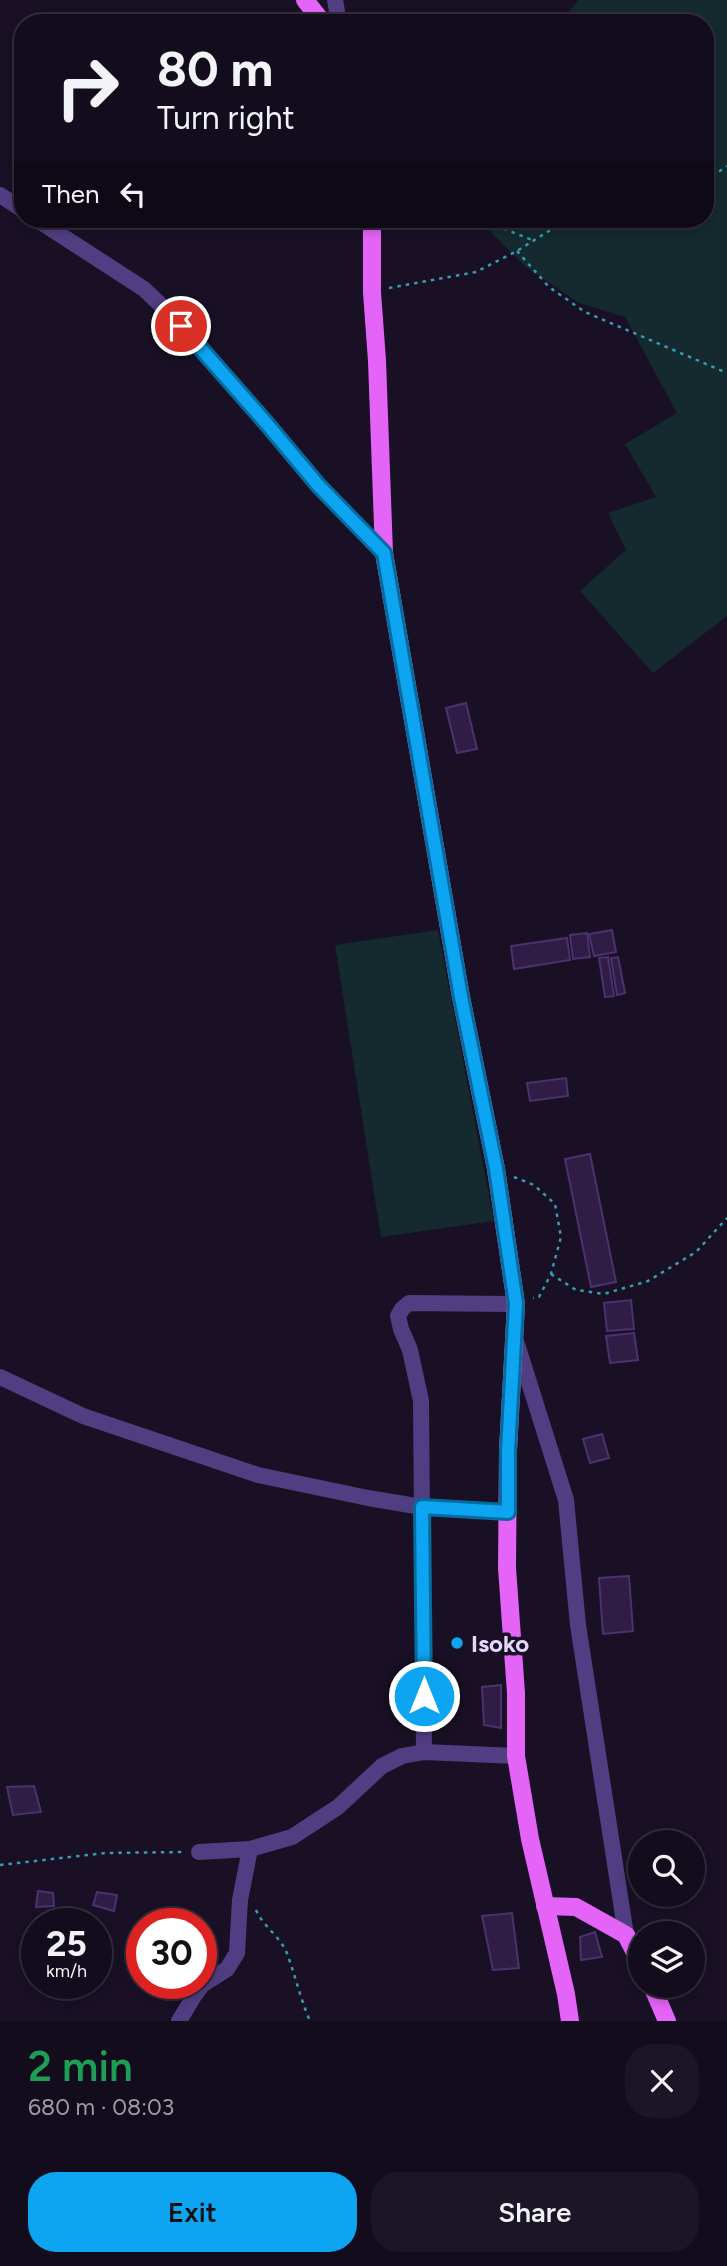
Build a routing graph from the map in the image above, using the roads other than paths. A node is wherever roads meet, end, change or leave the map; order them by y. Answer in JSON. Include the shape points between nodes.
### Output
{"nodes":[{"id":1,"x":305,"y":0,"type":"edge"},
{"id":2,"x":316,"y":14,"type":"edge"},
{"id":3,"x":50,"y":228,"type":"edge"},
{"id":4,"x":372,"y":228,"type":"edge"},
{"id":5,"x":384,"y":553,"type":"junction"},
{"id":6,"x":516,"y":1304,"type":"junction"},
{"id":7,"x":514,"y":1337,"type":"junction"},
{"id":8,"x":0,"y":1377,"type":"edge"},
{"id":9,"x":422,"y":1507,"type":"junction"},
{"id":10,"x":508,"y":1512,"type":"junction"},
{"id":11,"x":424,"y":1752,"type":"junction"},
{"id":12,"x":516,"y":1756,"type":"junction"},
{"id":13,"x":250,"y":1849,"type":"junction"},
{"id":14,"x":199,"y":1852,"type":"road end"},
{"id":15,"x":545,"y":1906,"type":"junction"},
{"id":16,"x":626,"y":1935,"type":"junction"},
{"id":17,"x":628,"y":1939,"type":"edge"},
{"id":18,"x":657,"y":1998,"type":"edge"},
{"id":19,"x":179,"y":2021,"type":"edge"},
{"id":20,"x":570,"y":2021,"type":"edge"},
{"id":21,"x":667,"y":2021,"type":"edge"}],
"edges":[{"from":1,"to":2,"type":"main road"},
{"from":3,"to":5,"type":"street","via":[[144,289],[168,312],[318,485]]},
{"from":4,"to":5,"type":"main road"},
{"from":5,"to":6,"type":"main road","via":[[461,997],[496,1169]]},
{"from":6,"to":7,"type":"main road"},
{"from":6,"to":9,"type":"street","via":[[410,1303],[398,1316],[421,1401]]},
{"from":7,"to":10,"type":"main road"},
{"from":7,"to":16,"type":"street","via":[[566,1500],[578,1625]]},
{"from":8,"to":9,"type":"street","via":[[83,1416],[258,1475]]},
{"from":9,"to":10,"type":"street"},
{"from":9,"to":11,"type":"street"},
{"from":10,"to":12,"type":"main road"},
{"from":11,"to":12,"type":"street"},
{"from":11,"to":13,"type":"street","via":[[382,1766],[338,1807],[292,1837]]},
{"from":12,"to":15,"type":"main road"},
{"from":13,"to":14,"type":"street"},
{"from":13,"to":19,"type":"street","via":[[240,1899],[237,1953],[227,1969],[202,1986]]},
{"from":15,"to":16,"type":"main road","via":[[576,1908]]},
{"from":15,"to":20,"type":"main road"},
{"from":16,"to":17,"type":"main road"},
{"from":18,"to":21,"type":"main road"}]}
